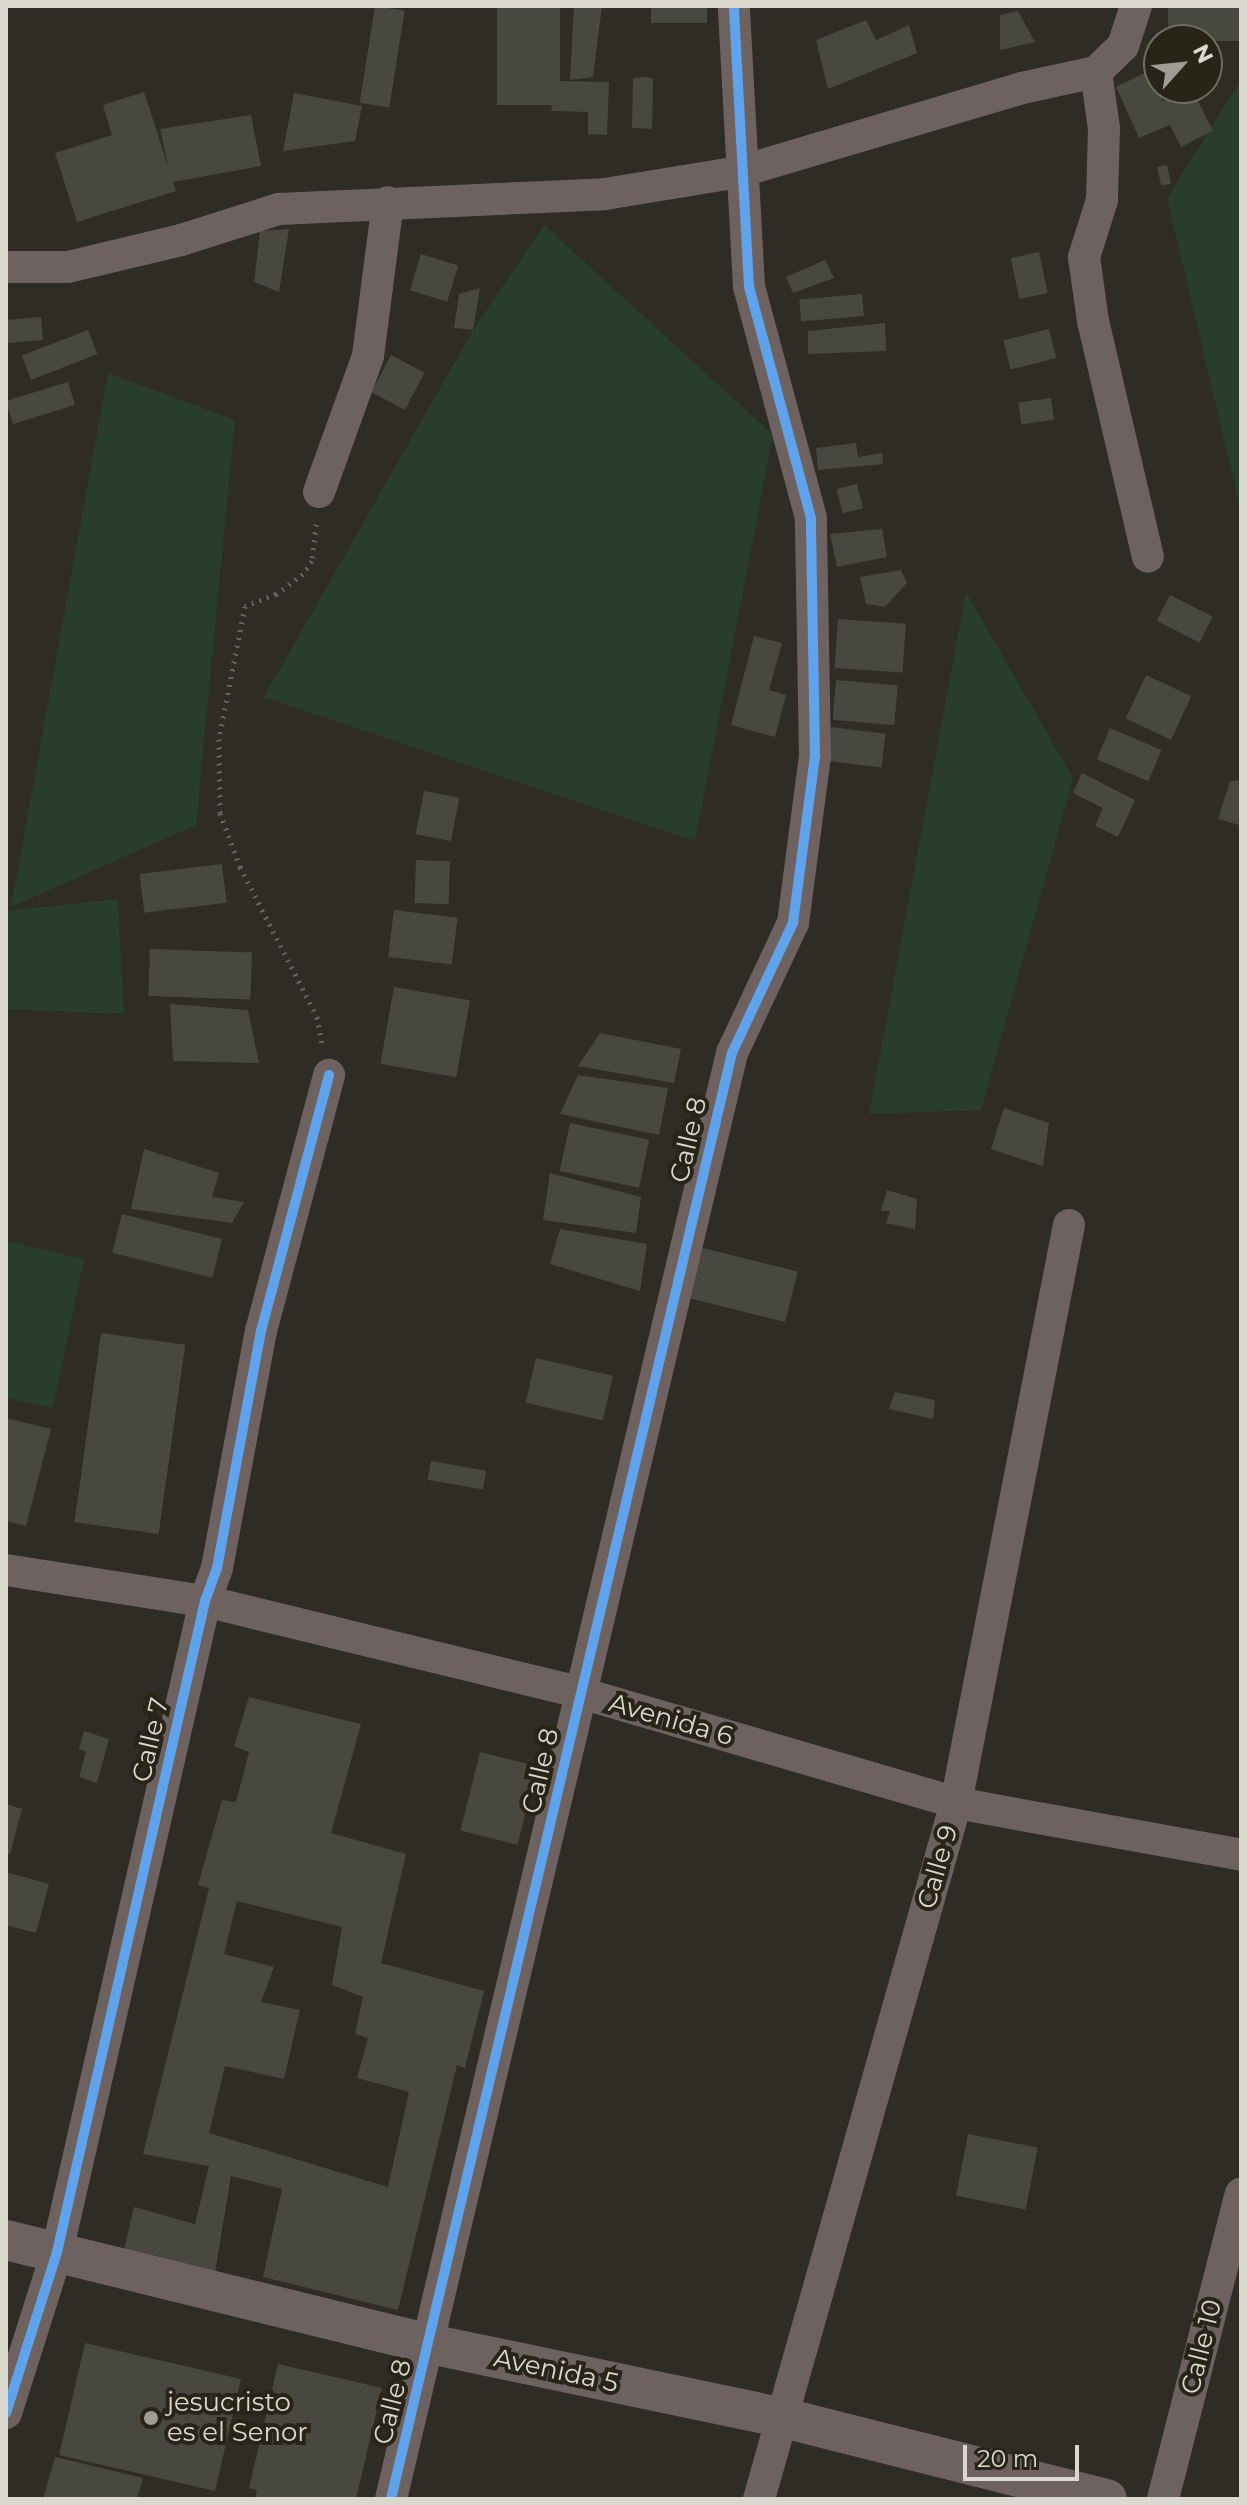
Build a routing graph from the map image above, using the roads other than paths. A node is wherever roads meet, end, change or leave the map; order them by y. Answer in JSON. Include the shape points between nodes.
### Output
{"nodes":[{"id":1,"x":734,"y":6,"type":"edge"},
{"id":2,"x":1136,"y":6,"type":"edge"},
{"id":3,"x":1096,"y":72,"type":"junction"},
{"id":4,"x":739,"y":172,"type":"junction"},
{"id":5,"x":388,"y":202,"type":"junction"},
{"id":6,"x":6,"y":267,"type":"edge"},
{"id":7,"x":319,"y":492,"type":"road end"},
{"id":8,"x":1148,"y":557,"type":"dead end"},
{"id":9,"x":329,"y":1075,"type":"road end"},
{"id":10,"x":1069,"y":1225,"type":"dead end"},
{"id":11,"x":6,"y":1570,"type":"edge"},
{"id":12,"x":205,"y":1601,"type":"junction"},
{"id":13,"x":581,"y":1693,"type":"junction"},
{"id":14,"x":956,"y":1803,"type":"junction"},
{"id":15,"x":1241,"y":1855,"type":"edge"},
{"id":16,"x":1241,"y":2194,"type":"edge"},
{"id":17,"x":6,"y":2240,"type":"edge"},
{"id":18,"x":57,"y":2252,"type":"junction"},
{"id":19,"x":430,"y":2344,"type":"junction"},
{"id":20,"x":6,"y":2413,"type":"edge"},
{"id":21,"x":780,"y":2417,"type":"junction"},
{"id":22,"x":391,"y":2499,"type":"edge"},
{"id":23,"x":759,"y":2499,"type":"edge"},
{"id":24,"x":1107,"y":2499,"type":"edge"},
{"id":25,"x":1163,"y":2499,"type":"edge"}],
"edges":[{"from":1,"to":4,"type":"street","name":"Calle 8","via":[[740,61]]},
{"from":2,"to":3,"type":"street","via":[[1123,46]]},
{"from":3,"to":4,"type":"street","via":[[1022,88]]},
{"from":3,"to":8,"type":"street","via":[[1104,128],[1102,200],[1084,257],[1093,321]]},
{"from":4,"to":5,"type":"street","via":[[605,194]]},
{"from":4,"to":13,"type":"street","name":"Calle 8","via":[[758,334],[811,518],[816,744],[793,923],[732,1053]]},
{"from":5,"to":6,"type":"street","via":[[279,209],[68,267]]},
{"from":5,"to":7,"type":"street","via":[[368,356]]},
{"from":9,"to":12,"type":"street","name":"Calle 7","via":[[261,1331],[217,1568]]},
{"from":10,"to":14,"type":"street","name":"Calle 9"},
{"from":11,"to":12,"type":"street","name":"Avenida 6"},
{"from":12,"to":13,"type":"street","name":"Avenida 6"},
{"from":12,"to":18,"type":"street","name":"Calle 7"},
{"from":13,"to":14,"type":"street","name":"Avenida 6"},
{"from":13,"to":19,"type":"street","name":"Calle 8"},
{"from":14,"to":15,"type":"street","name":"Avenida 6"},
{"from":14,"to":21,"type":"street","name":"Calle 9"},
{"from":16,"to":25,"type":"street","name":"Calle 10"},
{"from":17,"to":18,"type":"street","name":"Avenida 5"},
{"from":18,"to":19,"type":"street","name":"Avenida 5"},
{"from":18,"to":20,"type":"street","name":"Calle 7"},
{"from":19,"to":21,"type":"street","name":"Avenida 5"},
{"from":19,"to":22,"type":"street","name":"Calle 8"},
{"from":21,"to":23,"type":"street","name":"Calle 9"},
{"from":21,"to":24,"type":"street","name":"Avenida 5"}]}
